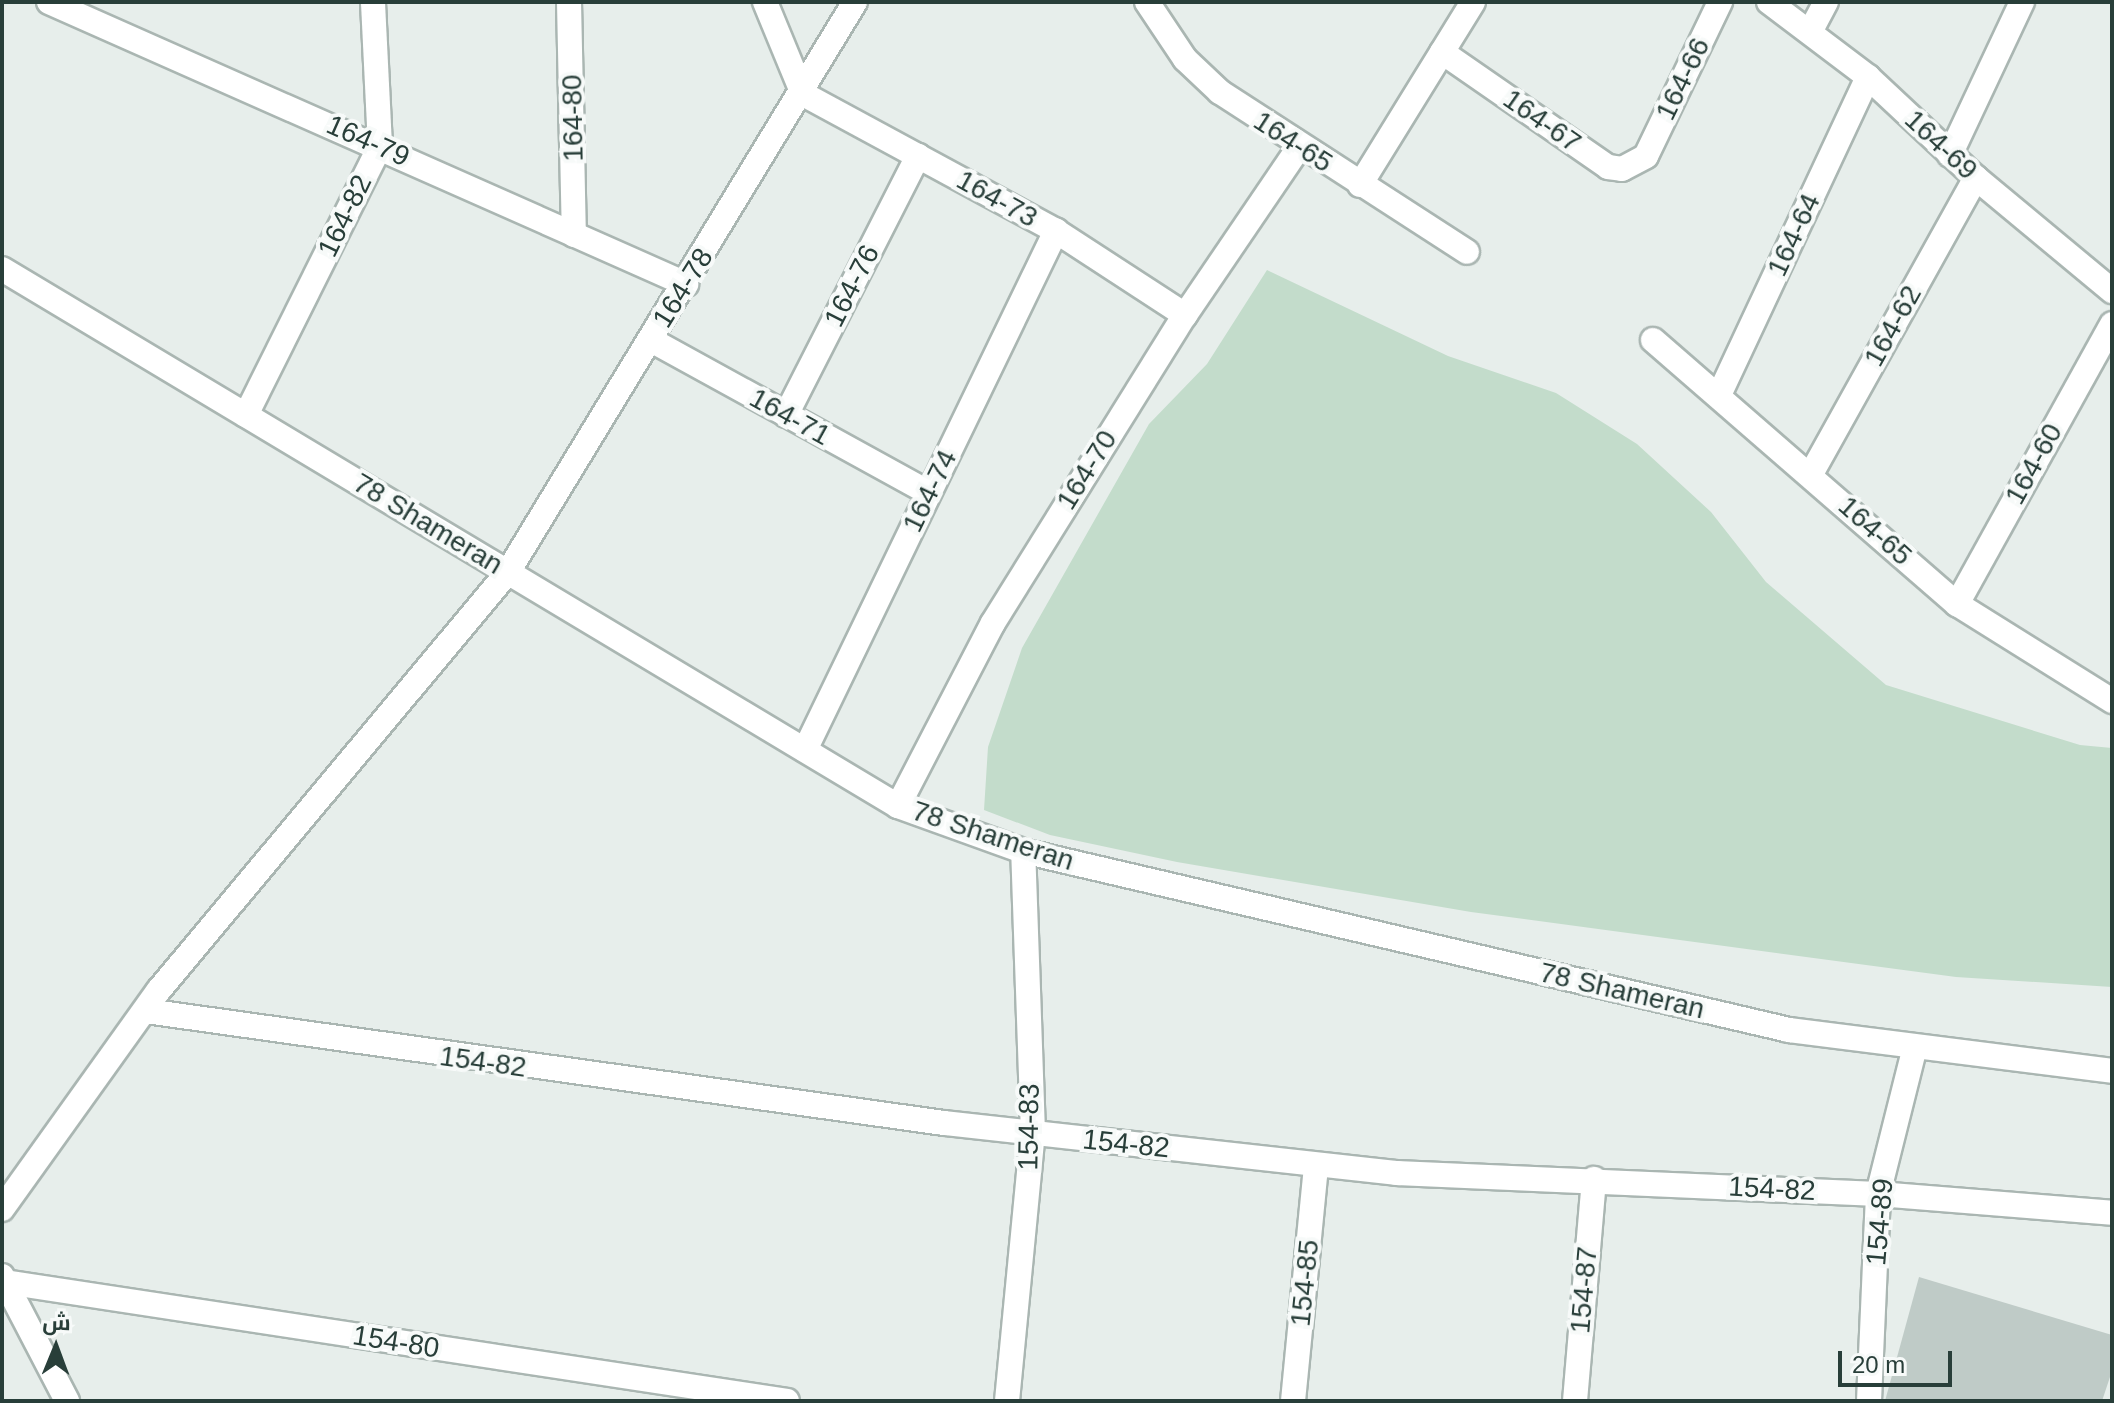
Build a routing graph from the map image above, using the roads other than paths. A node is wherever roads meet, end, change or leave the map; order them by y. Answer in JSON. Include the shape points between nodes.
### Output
{"nodes":[{"id":1,"x":49,"y":2,"type":"edge"},
{"id":2,"x":373,"y":2,"type":"edge"},
{"id":3,"x":569,"y":2,"type":"edge"},
{"id":4,"x":765,"y":2,"type":"edge"},
{"id":5,"x":855,"y":2,"type":"edge"},
{"id":6,"x":1147,"y":2,"type":"edge"},
{"id":7,"x":1473,"y":2,"type":"edge"},
{"id":8,"x":1720,"y":2,"type":"edge"},
{"id":9,"x":1769,"y":2,"type":"edge"},
{"id":10,"x":1826,"y":2,"type":"edge"},
{"id":11,"x":2022,"y":2,"type":"edge"},
{"id":12,"x":1810,"y":32,"type":"junction"},
{"id":13,"x":1442,"y":52,"type":"junction"},
{"id":14,"x":1868,"y":77,"type":"junction"},
{"id":15,"x":803,"y":94,"type":"junction"},
{"id":16,"x":380,"y":146,"type":"junction"},
{"id":17,"x":1299,"y":147,"type":"junction"},
{"id":18,"x":1950,"y":155,"type":"junction"},
{"id":19,"x":918,"y":156,"type":"junction"},
{"id":20,"x":1646,"y":156,"type":"joint"},
{"id":21,"x":1976,"y":178,"type":"junction"},
{"id":22,"x":1360,"y":185,"type":"junction"},
{"id":23,"x":1056,"y":231,"type":"junction"},
{"id":24,"x":574,"y":235,"type":"junction"},
{"id":25,"x":1467,"y":252,"type":"dead end"},
{"id":26,"x":2,"y":269,"type":"edge"},
{"id":27,"x":686,"y":284,"type":"junction"},
{"id":28,"x":2112,"y":291,"type":"edge"},
{"id":29,"x":1185,"y":315,"type":"junction"},
{"id":30,"x":2112,"y":324,"type":"edge"},
{"id":31,"x":651,"y":340,"type":"junction"},
{"id":32,"x":1653,"y":340,"type":"dead end"},
{"id":33,"x":1720,"y":393,"type":"junction"},
{"id":34,"x":246,"y":415,"type":"junction"},
{"id":35,"x":786,"y":415,"type":"junction"},
{"id":36,"x":1811,"y":474,"type":"junction"},
{"id":37,"x":929,"y":493,"type":"junction"},
{"id":38,"x":508,"y":572,"type":"junction"},
{"id":39,"x":1957,"y":604,"type":"junction"},
{"id":40,"x":2112,"y":701,"type":"edge"},
{"id":41,"x":805,"y":750,"type":"junction"},
{"id":42,"x":898,"y":806,"type":"junction"},
{"id":43,"x":1023,"y":851,"type":"junction"},
{"id":44,"x":146,"y":1011,"type":"junction"},
{"id":45,"x":1915,"y":1047,"type":"junction"},
{"id":46,"x":2112,"y":1071,"type":"edge"},
{"id":47,"x":1033,"y":1133,"type":"junction"},
{"id":48,"x":1316,"y":1165,"type":"junction"},
{"id":49,"x":1594,"y":1179,"type":"junction"},
{"id":50,"x":1878,"y":1194,"type":"junction"},
{"id":51,"x":2,"y":1209,"type":"edge"},
{"id":52,"x":2112,"y":1213,"type":"edge"},
{"id":53,"x":4,"y":1279,"type":"edge"},
{"id":54,"x":67,"y":1401,"type":"edge"},
{"id":55,"x":787,"y":1401,"type":"edge"},
{"id":56,"x":1007,"y":1401,"type":"edge"},
{"id":57,"x":1293,"y":1401,"type":"edge"},
{"id":58,"x":1575,"y":1401,"type":"edge"},
{"id":59,"x":1869,"y":1401,"type":"edge"}],
"edges":[{"from":1,"to":16,"type":"street","name":"164-79"},
{"from":2,"to":16,"type":"street","name":"164-82"},
{"from":3,"to":24,"type":"street","name":"164-80"},
{"from":4,"to":15,"type":"street"},
{"from":5,"to":15,"type":"street","name":"164-78"},
{"from":6,"to":17,"type":"street","name":"164-65","via":[[1185,59]]},
{"from":7,"to":13,"type":"street"},
{"from":8,"to":20,"type":"street","name":"164-66"},
{"from":9,"to":12,"type":"street","name":"164-69"},
{"from":10,"to":12,"type":"street"},
{"from":11,"to":18,"type":"street"},
{"from":12,"to":14,"type":"street","name":"164-69"},
{"from":13,"to":20,"type":"street","name":"164-67","via":[[1608,167],[1622,169]]},
{"from":13,"to":22,"type":"street"},
{"from":14,"to":18,"type":"street","name":"164-69"},
{"from":14,"to":33,"type":"street","name":"164-64"},
{"from":15,"to":19,"type":"street","name":"164-73"},
{"from":15,"to":27,"type":"street","name":"164-78"},
{"from":16,"to":24,"type":"street","name":"164-79"},
{"from":16,"to":34,"type":"street","name":"164-82"},
{"from":17,"to":22,"type":"street","name":"164-65"},
{"from":17,"to":29,"type":"street","name":"164-70"},
{"from":18,"to":21,"type":"street","name":"164-69"},
{"from":19,"to":23,"type":"street","name":"164-73"},
{"from":19,"to":35,"type":"street","name":"164-76"},
{"from":21,"to":28,"type":"street","name":"164-69"},
{"from":21,"to":36,"type":"street","name":"164-62"},
{"from":22,"to":25,"type":"street","name":"164-65"},
{"from":23,"to":29,"type":"street","name":"164-73"},
{"from":23,"to":37,"type":"street","name":"164-74"},
{"from":24,"to":27,"type":"street","name":"164-79"},
{"from":26,"to":34,"type":"street","name":"78 Shameran"},
{"from":27,"to":31,"type":"street","name":"164-78"},
{"from":29,"to":42,"type":"street","name":"164-70","via":[[993,623]]},
{"from":30,"to":39,"type":"street","name":"164-60"},
{"from":31,"to":35,"type":"street","name":"164-71"},
{"from":31,"to":38,"type":"street","name":"164-78"},
{"from":32,"to":33,"type":"street","name":"164-65"},
{"from":33,"to":36,"type":"street","name":"164-65"},
{"from":34,"to":38,"type":"street","name":"78 Shameran"},
{"from":35,"to":37,"type":"street","name":"164-71"},
{"from":36,"to":39,"type":"street","name":"164-65"},
{"from":37,"to":41,"type":"street","name":"164-74"},
{"from":38,"to":41,"type":"street","name":"78 Shameran"},
{"from":38,"to":44,"type":"street","name":"164-78"},
{"from":39,"to":40,"type":"street","name":"164-65"},
{"from":41,"to":42,"type":"street","name":"78 Shameran"},
{"from":42,"to":43,"type":"street","name":"78 Shameran"},
{"from":43,"to":45,"type":"street","name":"78 Shameran","via":[[1789,1030]]},
{"from":43,"to":47,"type":"street","name":"154-83"},
{"from":44,"to":47,"type":"street","name":"154-82","via":[[382,1049]]},
{"from":44,"to":51,"type":"street","name":"164-78"},
{"from":45,"to":46,"type":"street","name":"78 Shameran"},
{"from":45,"to":50,"type":"street","name":"154-89"},
{"from":47,"to":48,"type":"street","name":"154-82"},
{"from":47,"to":56,"type":"street","name":"154-83"},
{"from":48,"to":49,"type":"street","name":"154-82"},
{"from":48,"to":57,"type":"street","name":"154-85"},
{"from":49,"to":50,"type":"street","name":"154-82"},
{"from":49,"to":58,"type":"street","name":"154-87"},
{"from":50,"to":52,"type":"street","name":"154-82"},
{"from":50,"to":59,"type":"street","name":"154-89"},
{"from":53,"to":54,"type":"street"},
{"from":53,"to":55,"type":"street","name":"154-80"}]}
